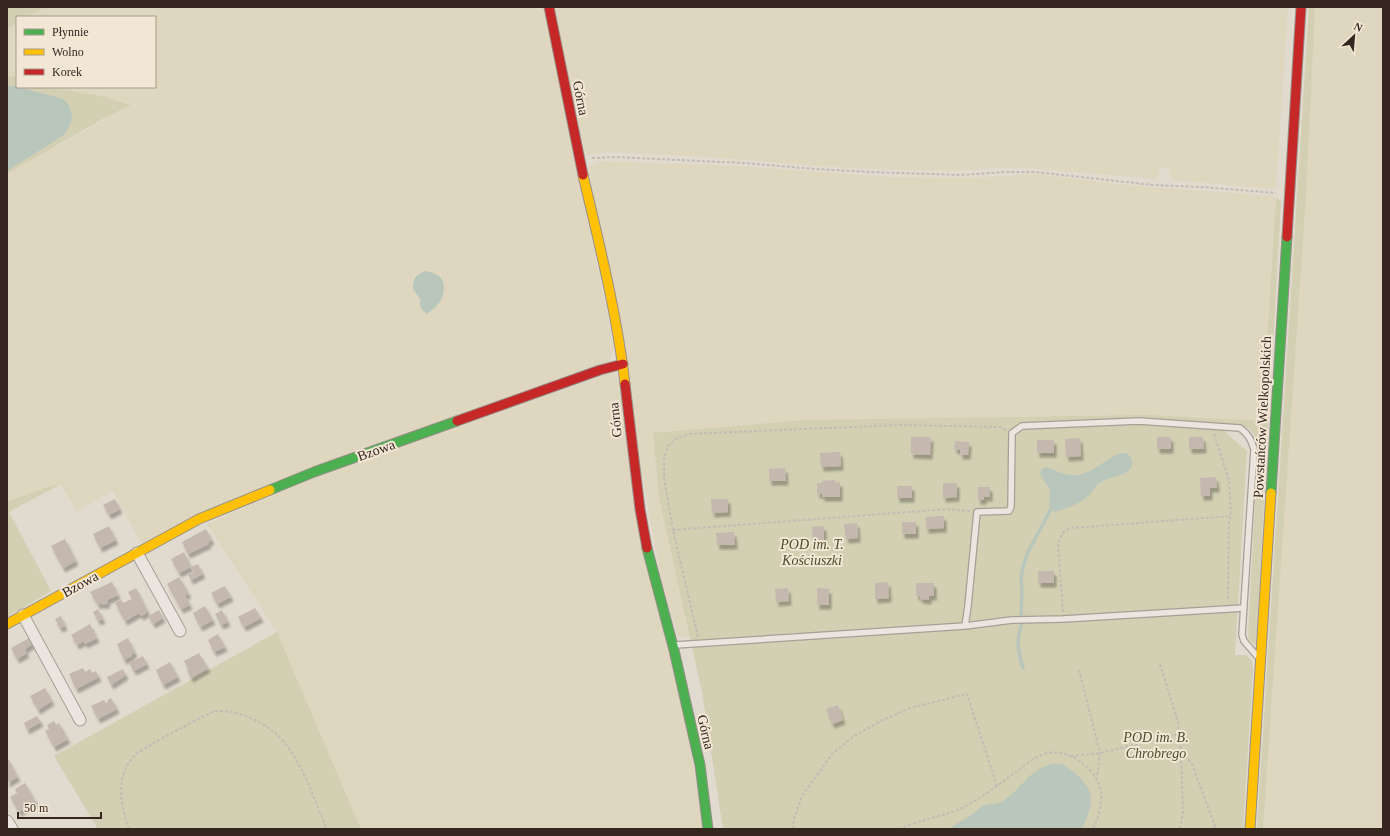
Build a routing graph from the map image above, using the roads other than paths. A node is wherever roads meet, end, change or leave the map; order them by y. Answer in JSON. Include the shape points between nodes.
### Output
{"nodes":[{"id":1,"x":549,"y":7,"type":"edge"},
{"id":2,"x":1301,"y":7,"type":"edge"},
{"id":3,"x":623,"y":364,"type":"junction"},
{"id":4,"x":137,"y":553,"type":"junction"},
{"id":5,"x":1244,"y":608,"type":"junction"},
{"id":6,"x":24,"y":615,"type":"junction"},
{"id":7,"x":7,"y":624,"type":"edge"},
{"id":8,"x":965,"y":626,"type":"junction"},
{"id":9,"x":180,"y":631,"type":"dead end"},
{"id":10,"x":673,"y":646,"type":"junction"},
{"id":11,"x":1261,"y":661,"type":"junction"},
{"id":12,"x":80,"y":720,"type":"dead end"},
{"id":13,"x":7,"y":821,"type":"edge"},
{"id":14,"x":12,"y":829,"type":"edge"},
{"id":15,"x":708,"y":829,"type":"edge"},
{"id":16,"x":1250,"y":829,"type":"edge"}],
"edges":[{"from":1,"to":3,"type":"street","name":"Górna"},
{"from":2,"to":11,"type":"street","name":"Powstańców Wielkopolskich"},
{"from":3,"to":4,"type":"street","name":"Bzowa","via":[[314,472],[199,519]]},
{"from":3,"to":10,"type":"street","name":"Górna","via":[[640,509],[649,556]]},
{"from":4,"to":6,"type":"street","name":"Bzowa"},
{"from":4,"to":9,"type":"street"},
{"from":5,"to":8,"type":"lane","via":[[1012,620]]},
{"from":5,"to":8,"type":"lane","via":[[1254,449],[1249,435],[1240,428],[1139,421],[1022,426],[1012,433],[1009,511],[977,512]]},
{"from":5,"to":11,"type":"lane","via":[[1242,635]]},
{"from":6,"to":7,"type":"street","name":"Bzowa"},
{"from":6,"to":12,"type":"street"},
{"from":8,"to":10,"type":"lane"},
{"from":10,"to":15,"type":"street","name":"Górna","via":[[700,765]]},
{"from":11,"to":16,"type":"street","name":"Powstańców Wielkopolskich"},
{"from":13,"to":14,"type":"street"}]}
